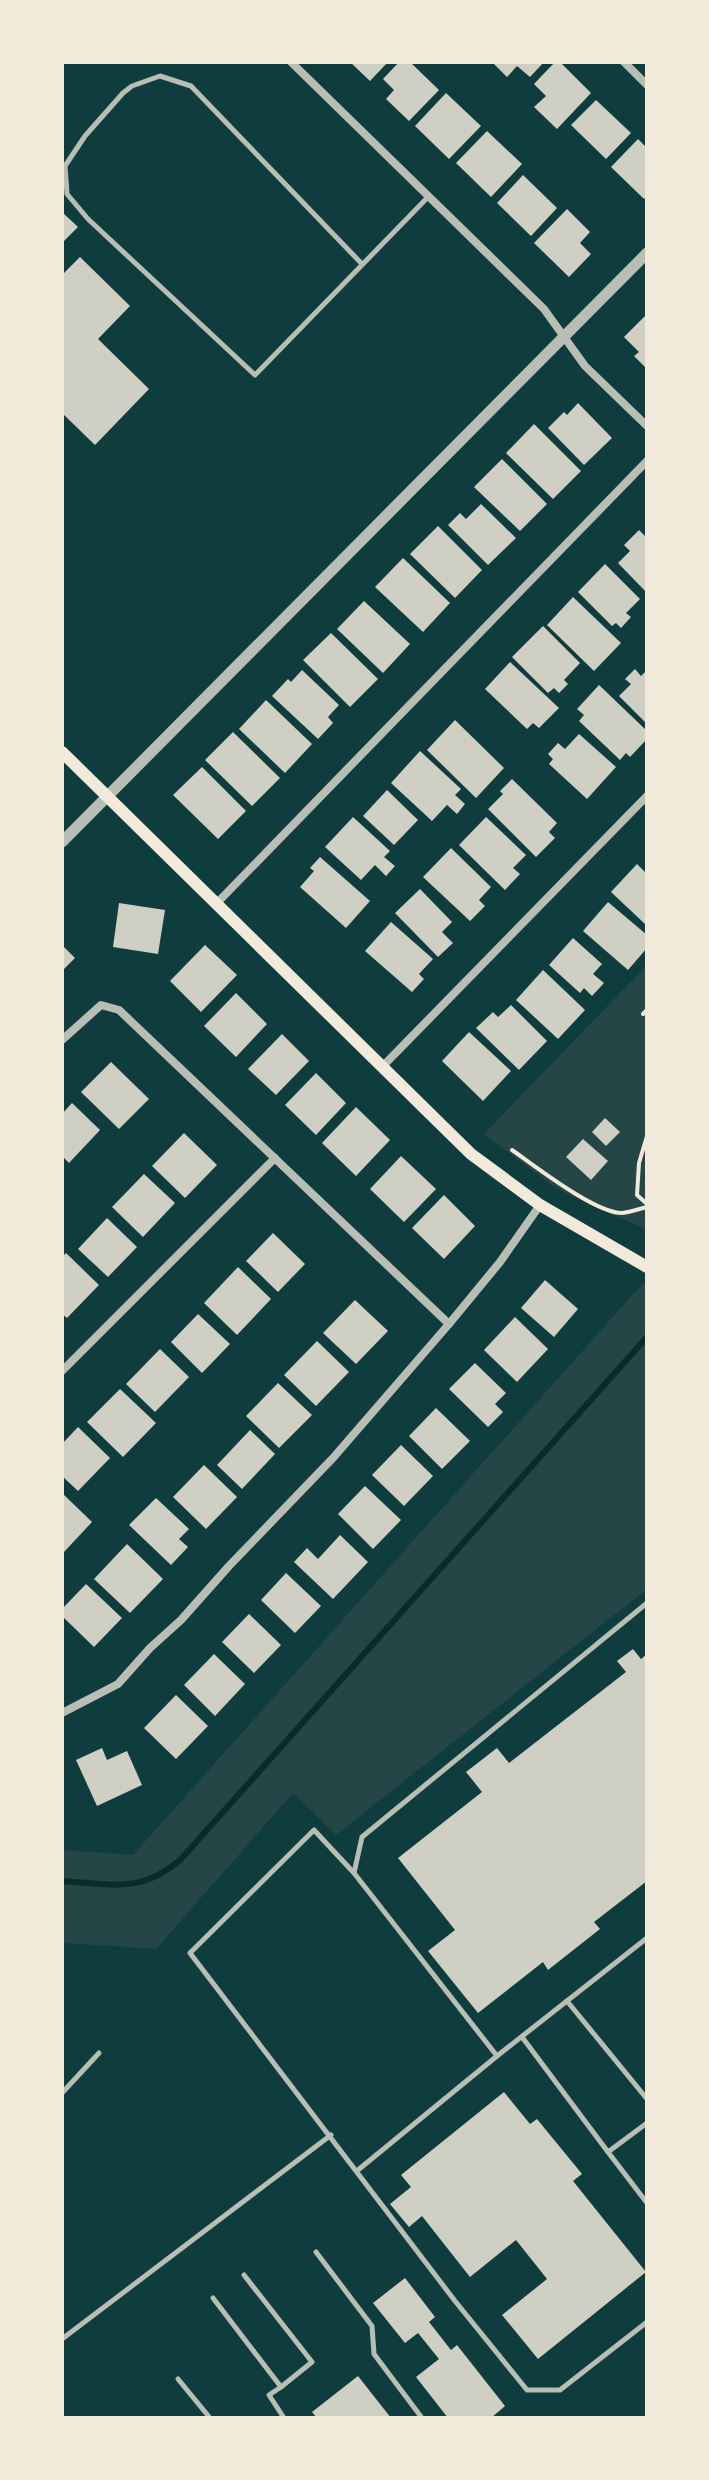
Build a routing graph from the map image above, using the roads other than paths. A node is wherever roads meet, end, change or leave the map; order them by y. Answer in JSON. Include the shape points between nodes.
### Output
{"nodes":[{"id":1,"x":291,"y":62,"type":"edge"},
{"id":2,"x":624,"y":62,"type":"edge"},
{"id":3,"x":647,"y":85,"type":"edge"},
{"id":4,"x":429,"y":196,"type":"junction"},
{"id":5,"x":647,"y":253,"type":"edge"},
{"id":6,"x":362,"y":264,"type":"junction"},
{"id":7,"x":564,"y":338,"type":"junction"},
{"id":8,"x":647,"y":426,"type":"edge"},
{"id":9,"x":647,"y":461,"type":"edge"},
{"id":10,"x":62,"y":752,"type":"edge"},
{"id":11,"x":107,"y":796,"type":"junction"},
{"id":12,"x":647,"y":796,"type":"edge"},
{"id":13,"x":62,"y":842,"type":"edge"},
{"id":14,"x":216,"y":904,"type":"junction"},
{"id":15,"x":62,"y":1040,"type":"edge"},
{"id":16,"x":382,"y":1067,"type":"junction"},
{"id":17,"x":275,"y":1158,"type":"junction"},
{"id":18,"x":540,"y":1205,"type":"junction"},
{"id":19,"x":647,"y":1267,"type":"edge"},
{"id":20,"x":449,"y":1324,"type":"junction"},
{"id":21,"x":62,"y":1371,"type":"edge"},
{"id":22,"x":647,"y":1603,"type":"edge"},
{"id":23,"x":62,"y":1713,"type":"edge"},
{"id":24,"x":354,"y":1873,"type":"junction"},
{"id":25,"x":647,"y":1938,"type":"edge"},
{"id":26,"x":567,"y":2001,"type":"junction"},
{"id":27,"x":522,"y":2037,"type":"junction"},
{"id":28,"x":99,"y":2053,"type":"dead end"},
{"id":29,"x":497,"y":2056,"type":"junction"},
{"id":30,"x":62,"y":2093,"type":"edge"},
{"id":31,"x":647,"y":2099,"type":"edge"},
{"id":32,"x":647,"y":2123,"type":"edge"},
{"id":33,"x":331,"y":2135,"type":"junction"},
{"id":34,"x":608,"y":2152,"type":"junction"},
{"id":35,"x":358,"y":2170,"type":"junction"},
{"id":36,"x":647,"y":2203,"type":"edge"},
{"id":37,"x":316,"y":2252,"type":"dead end"},
{"id":38,"x":244,"y":2275,"type":"dead end"},
{"id":39,"x":213,"y":2298,"type":"dead end"},
{"id":40,"x":647,"y":2322,"type":"edge"},
{"id":41,"x":62,"y":2339,"type":"edge"},
{"id":42,"x":178,"y":2379,"type":"dead end"},
{"id":43,"x":281,"y":2387,"type":"junction"},
{"id":44,"x":210,"y":2418,"type":"edge"},
{"id":45,"x":284,"y":2418,"type":"edge"},
{"id":46,"x":422,"y":2418,"type":"edge"}],
"edges":[{"from":1,"to":4,"type":"street"},
{"from":2,"to":3,"type":"street"},
{"from":4,"to":6,"type":"lane"},
{"from":4,"to":7,"type":"street","via":[[544,309]]},
{"from":5,"to":7,"type":"street"},
{"from":6,"to":6,"type":"lane","via":[[191,86],[160,76],[132,86],[65,166],[67,194],[88,219],[255,375]]},
{"from":7,"to":8,"type":"street"},
{"from":7,"to":11,"type":"street"},
{"from":9,"to":14,"type":"street"},
{"from":10,"to":11,"type":"main road"},
{"from":11,"to":13,"type":"street"},
{"from":11,"to":14,"type":"main road"},
{"from":12,"to":16,"type":"street"},
{"from":14,"to":16,"type":"main road"},
{"from":15,"to":17,"type":"street","via":[[89,1013],[101,1005],[113,1006]]},
{"from":16,"to":18,"type":"main road","via":[[471,1154]]},
{"from":17,"to":20,"type":"street"},
{"from":17,"to":21,"type":"street"},
{"from":18,"to":19,"type":"main road"},
{"from":18,"to":20,"type":"street"},
{"from":20,"to":23,"type":"street","via":[[333,1458],[118,1684]]},
{"from":22,"to":24,"type":"lane","via":[[362,1837]]},
{"from":24,"to":29,"type":"lane"},
{"from":24,"to":33,"type":"lane","via":[[314,1830],[190,1953]]},
{"from":25,"to":26,"type":"lane"},
{"from":26,"to":27,"type":"lane"},
{"from":26,"to":31,"type":"lane"},
{"from":27,"to":29,"type":"lane"},
{"from":27,"to":34,"type":"lane"},
{"from":28,"to":30,"type":"lane"},
{"from":29,"to":35,"type":"lane"},
{"from":32,"to":34,"type":"lane"},
{"from":33,"to":35,"type":"lane"},
{"from":33,"to":41,"type":"lane"},
{"from":34,"to":36,"type":"lane"},
{"from":35,"to":40,"type":"lane","via":[[527,2390],[560,2390]]},
{"from":37,"to":46,"type":"lane","via":[[372,2326],[374,2354]]},
{"from":38,"to":43,"type":"lane","via":[[312,2362]]},
{"from":39,"to":43,"type":"lane"},
{"from":42,"to":44,"type":"lane"},
{"from":43,"to":45,"type":"lane","via":[[269,2395]]}]}
